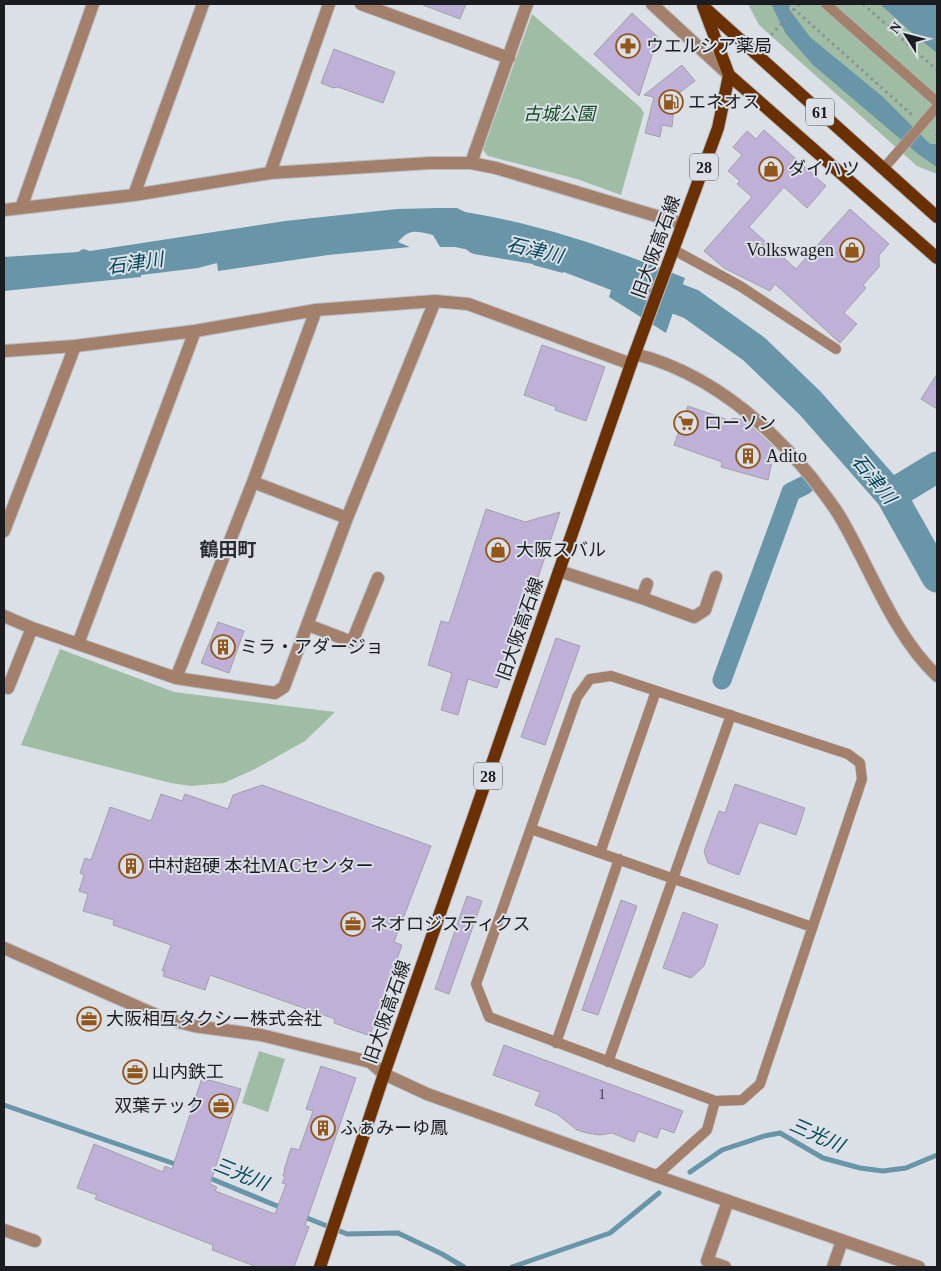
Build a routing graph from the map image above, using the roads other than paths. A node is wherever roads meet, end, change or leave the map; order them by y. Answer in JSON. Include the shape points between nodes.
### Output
{"nodes":[{"id":1,"x":93,"y":4,"type":"edge"},
{"id":2,"x":203,"y":4,"type":"edge"},
{"id":3,"x":328,"y":4,"type":"edge"},
{"id":4,"x":361,"y":4,"type":"edge"},
{"id":5,"x":527,"y":4,"type":"edge"},
{"id":6,"x":652,"y":4,"type":"edge"},
{"id":7,"x":826,"y":4,"type":"edge"},
{"id":8,"x":702,"y":5,"type":"edge"},
{"id":9,"x":509,"y":58,"type":"junction"},
{"id":10,"x":729,"y":74,"type":"junction"},
{"id":11,"x":937,"y":102,"type":"edge"},
{"id":12,"x":937,"y":107,"type":"edge"},
{"id":13,"x":471,"y":163,"type":"junction"},
{"id":14,"x":883,"y":169,"type":"junction"},
{"id":15,"x":270,"y":174,"type":"junction"},
{"id":16,"x":134,"y":195,"type":"junction"},
{"id":17,"x":21,"y":208,"type":"junction"},
{"id":18,"x":4,"y":210,"type":"edge"},
{"id":19,"x":937,"y":217,"type":"edge"},
{"id":20,"x":683,"y":224,"type":"junction"},
{"id":21,"x":672,"y":253,"type":"junction"},
{"id":22,"x":937,"y":258,"type":"edge"},
{"id":23,"x":435,"y":301,"type":"junction"},
{"id":24,"x":316,"y":310,"type":"junction"},
{"id":25,"x":195,"y":331,"type":"junction"},
{"id":26,"x":75,"y":346,"type":"junction"},
{"id":27,"x":836,"y":349,"type":"dead end"},
{"id":28,"x":4,"y":351,"type":"edge"},
{"id":29,"x":633,"y":359,"type":"junction"},
{"id":30,"x":252,"y":482,"type":"junction"},
{"id":31,"x":347,"y":518,"type":"junction"},
{"id":32,"x":4,"y":531,"type":"edge"},
{"id":33,"x":559,"y":571,"type":"junction"},
{"id":34,"x":716,"y":577,"type":"dead end"},
{"id":35,"x":378,"y":578,"type":"dead end"},
{"id":36,"x":647,"y":584,"type":"dead end"},
{"id":37,"x":642,"y":598,"type":"junction"},
{"id":38,"x":4,"y":616,"type":"edge"},
{"id":39,"x":308,"y":625,"type":"junction"},
{"id":40,"x":32,"y":628,"type":"junction"},
{"id":41,"x":78,"y":644,"type":"junction"},
{"id":42,"x":937,"y":676,"type":"edge"},
{"id":43,"x":176,"y":678,"type":"junction"},
{"id":44,"x":8,"y":688,"type":"dead end"},
{"id":45,"x":656,"y":691,"type":"junction"},
{"id":46,"x":731,"y":715,"type":"junction"},
{"id":47,"x":531,"y":829,"type":"junction"},
{"id":48,"x":600,"y":853,"type":"junction"},
{"id":49,"x":618,"y":859,"type":"junction"},
{"id":50,"x":673,"y":879,"type":"junction"},
{"id":51,"x":812,"y":927,"type":"junction"},
{"id":52,"x":4,"y":948,"type":"edge"},
{"id":53,"x":556,"y":1043,"type":"junction"},
{"id":54,"x":608,"y":1062,"type":"junction"},
{"id":55,"x":384,"y":1074,"type":"junction"},
{"id":56,"x":714,"y":1102,"type":"junction"},
{"id":57,"x":656,"y":1176,"type":"junction"},
{"id":58,"x":728,"y":1201,"type":"junction"},
{"id":59,"x":4,"y":1230,"type":"edge"},
{"id":60,"x":842,"y":1240,"type":"junction"},
{"id":61,"x":35,"y":1241,"type":"dead end"},
{"id":62,"x":320,"y":1267,"type":"edge"},
{"id":63,"x":725,"y":1267,"type":"edge"},
{"id":64,"x":833,"y":1267,"type":"edge"},
{"id":65,"x":919,"y":1267,"type":"edge"}],
"edges":[{"from":1,"to":17,"type":"street"},
{"from":2,"to":16,"type":"street"},
{"from":3,"to":15,"type":"street"},
{"from":4,"to":9,"type":"street"},
{"from":5,"to":9,"type":"street"},
{"from":6,"to":10,"type":"street"},
{"from":7,"to":11,"type":"lane"},
{"from":8,"to":10,"type":"main road"},
{"from":8,"to":14,"type":"main road","number":"61"},
{"from":9,"to":13,"type":"street"},
{"from":10,"to":20,"type":"main road","name":"旧大阪高石線","number":"28","via":[[718,128]]},
{"from":10,"to":22,"type":"main road","number":"61"},
{"from":12,"to":14,"type":"lane"},
{"from":13,"to":15,"type":"street"},
{"from":13,"to":20,"type":"street"},
{"from":14,"to":19,"type":"main road","number":"61"},
{"from":15,"to":16,"type":"street"},
{"from":16,"to":17,"type":"street"},
{"from":17,"to":18,"type":"street"},
{"from":20,"to":21,"type":"main road","name":"旧大阪高石線","number":"28"},
{"from":21,"to":27,"type":"lane","via":[[740,286]]},
{"from":21,"to":29,"type":"main road","name":"旧大阪高石線","number":"28"},
{"from":23,"to":24,"type":"street"},
{"from":23,"to":29,"type":"street","via":[[468,304]]},
{"from":23,"to":31,"type":"street"},
{"from":24,"to":25,"type":"street"},
{"from":24,"to":30,"type":"street"},
{"from":25,"to":26,"type":"street"},
{"from":25,"to":41,"type":"street"},
{"from":26,"to":28,"type":"street"},
{"from":26,"to":32,"type":"street"},
{"from":29,"to":33,"type":"main road","name":"旧大阪高石線","number":"28"},
{"from":29,"to":42,"type":"street","via":[[656,359],[705,383],[751,414],[796,458],[838,513],[904,636]]},
{"from":30,"to":31,"type":"street"},
{"from":30,"to":43,"type":"street"},
{"from":31,"to":39,"type":"street"},
{"from":33,"to":37,"type":"street"},
{"from":33,"to":55,"type":"main road","name":"旧大阪高石線","number":"28"},
{"from":34,"to":37,"type":"street","via":[[705,610],[694,617]]},
{"from":35,"to":39,"type":"street","via":[[352,642]]},
{"from":36,"to":37,"type":"street"},
{"from":38,"to":40,"type":"street"},
{"from":39,"to":43,"type":"street","via":[[284,687],[275,693]]},
{"from":40,"to":41,"type":"street"},
{"from":40,"to":44,"type":"street"},
{"from":41,"to":43,"type":"street"},
{"from":45,"to":46,"type":"lane"},
{"from":45,"to":47,"type":"lane","via":[[611,676],[590,679],[577,697]]},
{"from":45,"to":48,"type":"lane"},
{"from":46,"to":50,"type":"lane"},
{"from":46,"to":51,"type":"lane","via":[[848,754],[860,763],[862,779]]},
{"from":47,"to":48,"type":"lane"},
{"from":47,"to":53,"type":"lane","via":[[476,984],[489,1017]]},
{"from":48,"to":49,"type":"lane"},
{"from":49,"to":50,"type":"lane"},
{"from":49,"to":53,"type":"lane"},
{"from":50,"to":51,"type":"lane"},
{"from":50,"to":54,"type":"lane"},
{"from":51,"to":56,"type":"lane","via":[[760,1084],[742,1100]]},
{"from":52,"to":55,"type":"street","via":[[163,1018],[194,1026],[261,1035],[370,1062]]},
{"from":53,"to":54,"type":"lane"},
{"from":54,"to":56,"type":"lane"},
{"from":55,"to":57,"type":"street","via":[[427,1094]]},
{"from":55,"to":62,"type":"main road","name":"旧大阪高石線","number":"28"},
{"from":56,"to":57,"type":"lane","via":[[707,1130]]},
{"from":57,"to":58,"type":"street"},
{"from":58,"to":60,"type":"street"},
{"from":58,"to":63,"type":"street","via":[[707,1261]]},
{"from":59,"to":61,"type":"street"},
{"from":60,"to":64,"type":"street"},
{"from":60,"to":65,"type":"street"}]}
